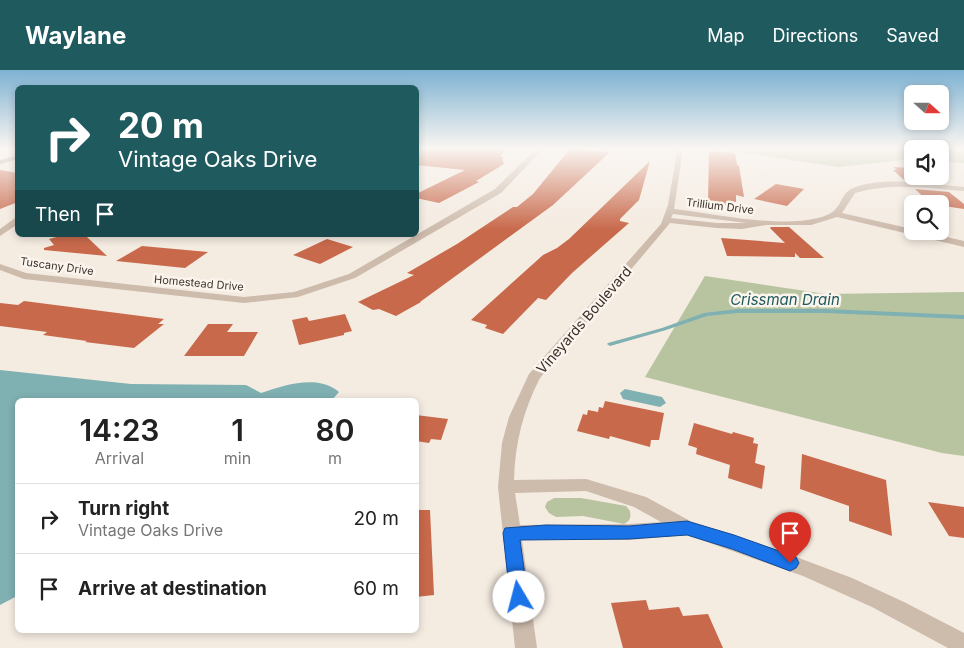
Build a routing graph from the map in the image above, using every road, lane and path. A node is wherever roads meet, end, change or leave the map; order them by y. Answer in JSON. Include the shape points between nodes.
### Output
{"nodes":[{"id":1,"x":514,"y":176,"type":"edge"},
{"id":2,"x":676,"y":176,"type":"edge"},
{"id":3,"x":964,"y":189,"type":"edge"},
{"id":4,"x":836,"y":214,"type":"junction"},
{"id":5,"x":669,"y":215,"type":"junction"},
{"id":6,"x":15,"y":222,"type":"edge"},
{"id":7,"x":0,"y":233,"type":"edge"},
{"id":8,"x":964,"y":244,"type":"edge"},
{"id":9,"x":0,"y":267,"type":"edge"},
{"id":10,"x":111,"y":286,"type":"joint"},
{"id":11,"x":506,"y":487,"type":"junction"},
{"id":12,"x":687,"y":528,"type":"junction"},
{"id":13,"x":511,"y":533,"type":"junction"},
{"id":14,"x":964,"y":645,"type":"edge"},
{"id":15,"x":526,"y":648,"type":"edge"}],
"edges":[{"from":1,"to":10,"type":"street","name":"Homestead Drive","via":[[498,192],[352,276],[317,289],[294,295],[244,300]]},
{"from":2,"to":5,"type":"street","name":"Vineyards Boulevard"},
{"from":3,"to":4,"type":"street","via":[[904,185],[861,188],[852,191]]},
{"from":4,"to":5,"type":"street","name":"Trillium Drive","via":[[818,220],[766,223]]},
{"from":4,"to":8,"type":"street"},
{"from":5,"to":11,"type":"street","name":"Vineyards Boulevard","via":[[659,234],[534,377],[511,428]]},
{"from":6,"to":7,"type":"street"},
{"from":9,"to":10,"type":"street","name":"Tuscany Drive","via":[[24,276]]},
{"from":11,"to":12,"type":"street","via":[[586,485],[640,502]]},
{"from":11,"to":13,"type":"street","name":"Vineyards Boulevard"},
{"from":12,"to":13,"type":"street"},
{"from":12,"to":14,"type":"street","via":[[828,577],[906,613]]},
{"from":13,"to":15,"type":"street","name":"Vineyards Boulevard"}]}
